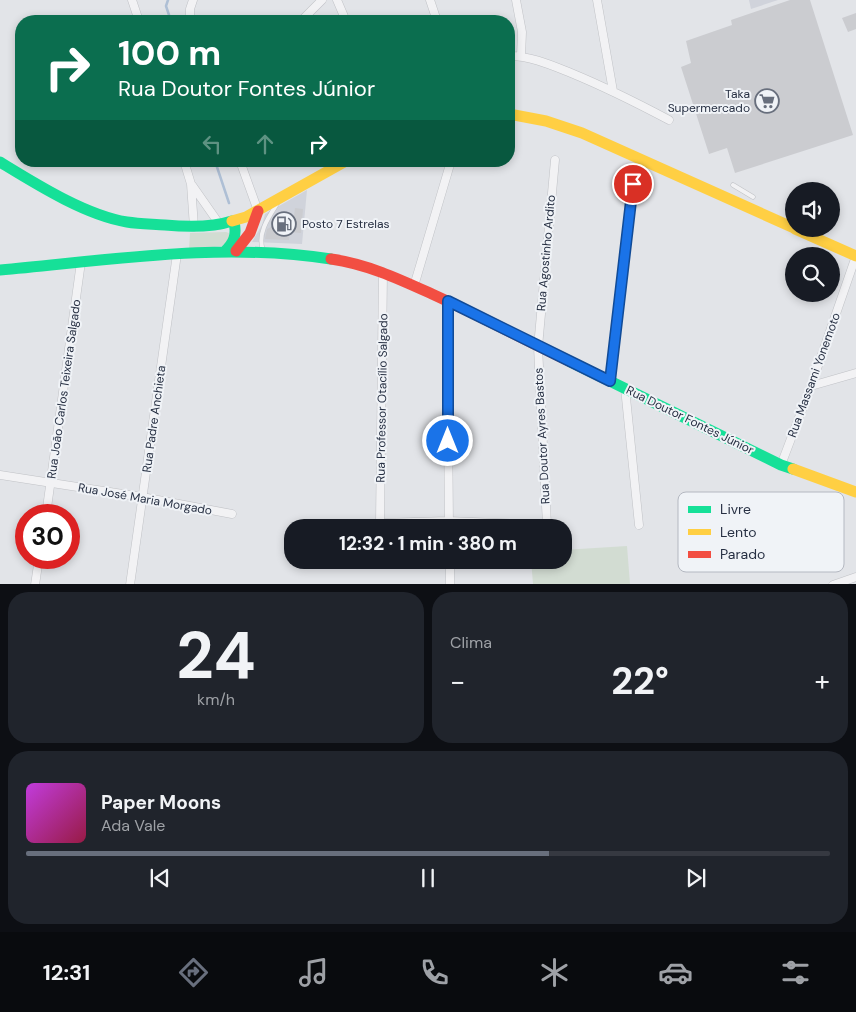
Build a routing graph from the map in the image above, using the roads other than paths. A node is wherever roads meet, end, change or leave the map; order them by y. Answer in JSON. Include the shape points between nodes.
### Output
{"nodes":[{"id":1,"x":132,"y":0,"type":"edge"},
{"id":2,"x":193,"y":0,"type":"edge"},
{"id":3,"x":322,"y":0,"type":"edge"},
{"id":4,"x":337,"y":0,"type":"edge"},
{"id":5,"x":430,"y":0,"type":"edge"},
{"id":6,"x":516,"y":0,"type":"edge"},
{"id":7,"x":597,"y":0,"type":"edge"},
{"id":8,"x":137,"y":15,"type":"edge"},
{"id":9,"x":190,"y":15,"type":"edge"},
{"id":10,"x":307,"y":15,"type":"edge"},
{"id":11,"x":343,"y":15,"type":"edge"},
{"id":12,"x":435,"y":15,"type":"edge"},
{"id":13,"x":515,"y":56,"type":"edge"},
{"id":14,"x":521,"y":56,"type":"junction"},
{"id":15,"x":613,"y":91,"type":"junction"},
{"id":16,"x":515,"y":115,"type":"edge"},
{"id":17,"x":669,"y":120,"type":"dead end"},
{"id":18,"x":555,"y":160,"type":"dead end"},
{"id":19,"x":0,"y":162,"type":"edge"},
{"id":20,"x":186,"y":167,"type":"edge"},
{"id":21,"x":243,"y":167,"type":"edge"},
{"id":22,"x":335,"y":167,"type":"edge"},
{"id":23,"x":449,"y":167,"type":"edge"},
{"id":24,"x":191,"y":184,"type":"junction"},
{"id":25,"x":633,"y":184,"type":"dead end"},
{"id":26,"x":733,"y":185,"type":"dead end"},
{"id":27,"x":753,"y":197,"type":"dead end"},
{"id":28,"x":281,"y":198,"type":"junction"},
{"id":29,"x":258,"y":211,"type":"junction"},
{"id":30,"x":234,"y":222,"type":"junction"},
{"id":31,"x":785,"y":224,"type":"edge"},
{"id":32,"x":220,"y":225,"type":"junction"},
{"id":33,"x":189,"y":227,"type":"junction"},
{"id":34,"x":815,"y":237,"type":"edge"},
{"id":35,"x":236,"y":251,"type":"junction"},
{"id":36,"x":224,"y":252,"type":"junction"},
{"id":37,"x":264,"y":252,"type":"junction"},
{"id":38,"x":181,"y":253,"type":"junction"},
{"id":39,"x":856,"y":256,"type":"edge"},
{"id":40,"x":81,"y":262,"type":"junction"},
{"id":41,"x":0,"y":270,"type":"edge"},
{"id":42,"x":384,"y":272,"type":"junction"},
{"id":43,"x":414,"y":286,"type":"junction"},
{"id":44,"x":448,"y":301,"type":"junction"},
{"id":45,"x":538,"y":346,"type":"junction"},
{"id":46,"x":856,"y":373,"type":"edge"},
{"id":47,"x":610,"y":381,"type":"junction"},
{"id":48,"x":811,"y":386,"type":"junction"},
{"id":49,"x":625,"y":388,"type":"junction"},
{"id":50,"x":781,"y":465,"type":"junction"},
{"id":51,"x":0,"y":475,"type":"edge"},
{"id":52,"x":51,"y":483,"type":"junction"},
{"id":53,"x":856,"y":492,"type":"edge"},
{"id":54,"x":142,"y":497,"type":"junction"},
{"id":55,"x":48,"y":504,"type":"edge"},
{"id":56,"x":232,"y":514,"type":"dead end"},
{"id":57,"x":380,"y":519,"type":"edge"},
{"id":58,"x":448,"y":519,"type":"edge"},
{"id":59,"x":547,"y":519,"type":"edge"},
{"id":60,"x":639,"y":526,"type":"dead end"},
{"id":61,"x":37,"y":569,"type":"edge"},
{"id":62,"x":450,"y":569,"type":"edge"},
{"id":63,"x":856,"y":577,"type":"edge"},
{"id":64,"x":35,"y":584,"type":"edge"},
{"id":65,"x":130,"y":584,"type":"edge"},
{"id":66,"x":450,"y":584,"type":"edge"},
{"id":67,"x":833,"y":584,"type":"edge"}],
"edges":[{"from":1,"to":8,"type":"street"},
{"from":2,"to":9,"type":"street"},
{"from":3,"to":10,"type":"street"},
{"from":4,"to":11,"type":"street"},
{"from":5,"to":12,"type":"street"},
{"from":6,"to":14,"type":"street","via":[[522,32]]},
{"from":7,"to":15,"type":"street"},
{"from":13,"to":14,"type":"street"},
{"from":14,"to":15,"type":"street"},
{"from":15,"to":17,"type":"street"},
{"from":16,"to":31,"type":"street","via":[[564,126]]},
{"from":18,"to":45,"type":"street","name":"Rua Agostinho Ardito"},
{"from":19,"to":33,"type":"street","via":[[56,194],[104,216],[126,222]]},
{"from":20,"to":24,"type":"street"},
{"from":21,"to":29,"type":"street"},
{"from":22,"to":28,"type":"street"},
{"from":23,"to":43,"type":"street"},
{"from":24,"to":32,"type":"street"},
{"from":24,"to":33,"type":"street"},
{"from":25,"to":47,"type":"street"},
{"from":26,"to":27,"type":"lane"},
{"from":28,"to":29,"type":"street"},
{"from":28,"to":37,"type":"lane","via":[[262,231]]},
{"from":29,"to":30,"type":"street"},
{"from":29,"to":35,"type":"street","via":[[247,241]]},
{"from":30,"to":32,"type":"street"},
{"from":30,"to":36,"type":"street","via":[[235,239]]},
{"from":32,"to":33,"type":"street"},
{"from":34,"to":39,"type":"street"},
{"from":35,"to":36,"type":"street","name":"Rua Doutor Fontes Júnior"},
{"from":35,"to":37,"type":"street","name":"Rua Doutor Fontes Júnior"},
{"from":36,"to":38,"type":"street","name":"Rua Doutor Fontes Júnior"},
{"from":37,"to":42,"type":"street","name":"Rua Doutor Fontes Júnior","via":[[345,261]]},
{"from":38,"to":40,"type":"street","name":"Rua Doutor Fontes Júnior"},
{"from":38,"to":54,"type":"street","name":"Rua Padre Anchieta"},
{"from":39,"to":48,"type":"street","name":"Rua Massami Yonemoto"},
{"from":40,"to":41,"type":"street","name":"Rua Doutor Fontes Júnior"},
{"from":40,"to":52,"type":"street","name":"Rua João Carlos Teixeira Salgado"},
{"from":42,"to":43,"type":"street","name":"Rua Doutor Fontes Júnior"},
{"from":42,"to":57,"type":"street","name":"Rua Professor Otacílio Salgado"},
{"from":43,"to":44,"type":"street","name":"Rua Doutor Fontes Júnior"},
{"from":44,"to":45,"type":"street","name":"Rua Doutor Fontes Júnior"},
{"from":44,"to":58,"type":"street"},
{"from":45,"to":47,"type":"street","name":"Rua Doutor Fontes Júnior"},
{"from":45,"to":59,"type":"street","name":"Rua Doutor Ayres Bastos"},
{"from":46,"to":48,"type":"street"},
{"from":47,"to":49,"type":"street","name":"Rua Doutor Fontes Júnior"},
{"from":48,"to":50,"type":"street","name":"Rua Massami Yonemoto"},
{"from":49,"to":50,"type":"street","name":"Rua Doutor Fontes Júnior"},
{"from":49,"to":60,"type":"street"},
{"from":50,"to":53,"type":"street","name":"Rua Doutor Fontes Júnior"},
{"from":51,"to":52,"type":"street","name":"Rua José Maria Morgado"},
{"from":52,"to":54,"type":"street","name":"Rua José Maria Morgado"},
{"from":52,"to":55,"type":"street","name":"Rua João Carlos Teixeira Salgado"},
{"from":54,"to":56,"type":"street","name":"Rua José Maria Morgado"},
{"from":54,"to":65,"type":"street","name":"Rua Padre Anchieta"},
{"from":61,"to":64,"type":"street"},
{"from":62,"to":66,"type":"street"},
{"from":63,"to":67,"type":"street"}]}
